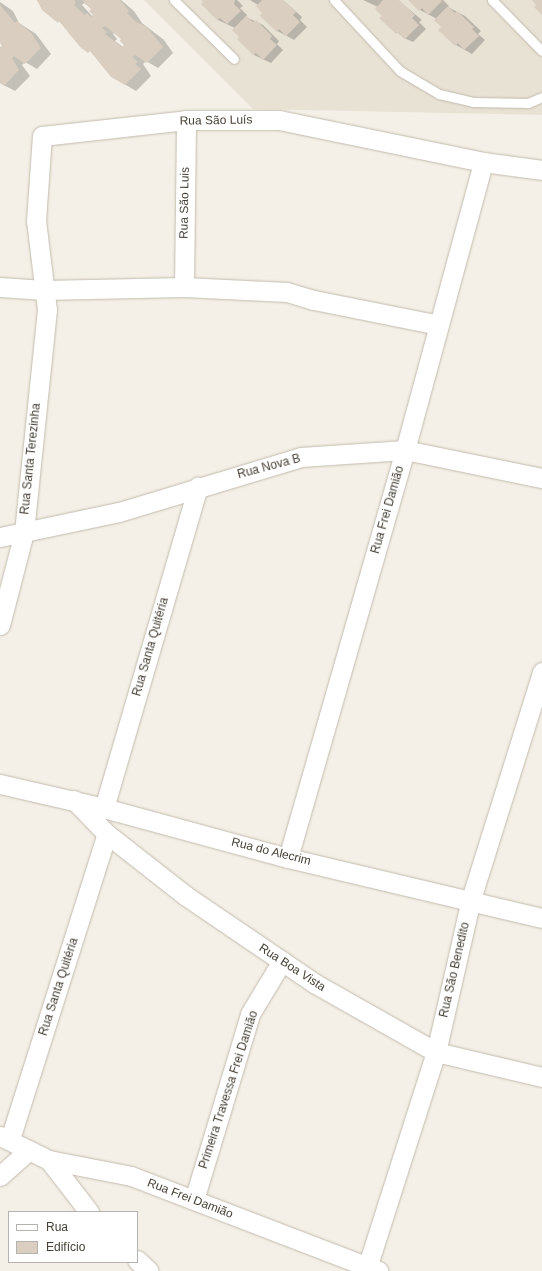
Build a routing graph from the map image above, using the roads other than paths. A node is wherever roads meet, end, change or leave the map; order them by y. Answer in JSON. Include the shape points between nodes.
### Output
{"nodes":[{"id":1,"x":174,"y":0,"type":"edge"},
{"id":2,"x":334,"y":0,"type":"edge"},
{"id":3,"x":492,"y":0,"type":"edge"},
{"id":4,"x":542,"y":51,"type":"edge"},
{"id":5,"x":234,"y":59,"type":"dead end"},
{"id":6,"x":542,"y":97,"type":"edge"},
{"id":7,"x":186,"y":120,"type":"junction"},
{"id":8,"x":483,"y":162,"type":"junction"},
{"id":9,"x":542,"y":170,"type":"edge"},
{"id":10,"x":0,"y":287,"type":"edge"},
{"id":11,"x":184,"y":287,"type":"junction"},
{"id":12,"x":44,"y":290,"type":"junction"},
{"id":13,"x":439,"y":325,"type":"junction"},
{"id":14,"x":405,"y":450,"type":"junction"},
{"id":15,"x":542,"y":478,"type":"edge"},
{"id":16,"x":198,"y":486,"type":"junction"},
{"id":17,"x":24,"y":532,"type":"junction"},
{"id":18,"x":0,"y":537,"type":"edge"},
{"id":19,"x":0,"y":625,"type":"edge"},
{"id":20,"x":542,"y":672,"type":"edge"},
{"id":21,"x":5,"y":788,"type":"edge"},
{"id":22,"x":74,"y":800,"type":"junction"},
{"id":23,"x":104,"y":808,"type":"junction"},
{"id":24,"x":107,"y":834,"type":"junction"},
{"id":25,"x":288,"y":858,"type":"junction"},
{"id":26,"x":471,"y":900,"type":"junction"},
{"id":27,"x":542,"y":918,"type":"edge"},
{"id":28,"x":282,"y":961,"type":"junction"},
{"id":29,"x":436,"y":1052,"type":"junction"},
{"id":30,"x":542,"y":1077,"type":"edge"},
{"id":31,"x":5,"y":1138,"type":"edge"},
{"id":32,"x":29,"y":1150,"type":"junction"},
{"id":33,"x":49,"y":1160,"type":"junction"},
{"id":34,"x":0,"y":1176,"type":"edge"},
{"id":35,"x":194,"y":1200,"type":"junction"},
{"id":36,"x":88,"y":1211,"type":"edge"},
{"id":37,"x":138,"y":1261,"type":"edge"},
{"id":38,"x":370,"y":1270,"type":"edge"},
{"id":39,"x":149,"y":1271,"type":"edge"}],
"edges":[{"from":1,"to":5,"type":"lane"},
{"from":2,"to":6,"type":"lane","via":[[367,32],[400,71],[439,94],[473,102],[528,103]]},
{"from":3,"to":4,"type":"lane"},
{"from":7,"to":8,"type":"street","name":"Rua São Luís","via":[[279,120]]},
{"from":7,"to":11,"type":"street","name":"Rua São Luis"},
{"from":7,"to":12,"type":"street","name":"Rua São Luís","via":[[42,136],[36,221]]},
{"from":8,"to":9,"type":"street","name":"Rua São Luís"},
{"from":8,"to":13,"type":"street","name":"Rua Frei Damião"},
{"from":10,"to":12,"type":"street"},
{"from":11,"to":12,"type":"street"},
{"from":11,"to":13,"type":"street","via":[[287,292],[314,300]]},
{"from":12,"to":17,"type":"street","name":"Rua Santa Terezinha","via":[[47,310]]},
{"from":13,"to":14,"type":"street","name":"Rua Frei Damião"},
{"from":14,"to":15,"type":"street","name":"Rua Nova B"},
{"from":14,"to":16,"type":"street","name":"Rua Nova B","via":[[301,457]]},
{"from":14,"to":25,"type":"street","name":"Rua Frei Damião"},
{"from":16,"to":17,"type":"street","name":"Rua Nova B","via":[[119,512]]},
{"from":16,"to":23,"type":"street","name":"Rua Santa Quitéria"},
{"from":17,"to":18,"type":"street","name":"Rua Nova B"},
{"from":17,"to":19,"type":"street","name":"Rua Santa Terezinha"},
{"from":20,"to":26,"type":"street","name":"Rua São Benedito"},
{"from":21,"to":22,"type":"street","name":"Rua do Alecrim"},
{"from":22,"to":23,"type":"street","name":"Rua do Alecrim"},
{"from":22,"to":24,"type":"street","name":"Rua Boa Vista"},
{"from":23,"to":25,"type":"street","name":"Rua do Alecrim"},
{"from":24,"to":28,"type":"street","name":"Rua Boa Vista","via":[[186,896]]},
{"from":24,"to":31,"type":"street","name":"Rua Santa Quitéria"},
{"from":25,"to":26,"type":"street","name":"Rua do Alecrim"},
{"from":26,"to":27,"type":"street","name":"Rua do Alecrim"},
{"from":26,"to":29,"type":"street","name":"Rua São Benedito"},
{"from":28,"to":29,"type":"street","name":"Rua Boa Vista","via":[[314,983]]},
{"from":28,"to":35,"type":"street","name":"Primeira Travessa Frei Damião","via":[[250,1014]]},
{"from":29,"to":30,"type":"street","name":"Rua Boa Vista"},
{"from":29,"to":38,"type":"street","name":"Rua São Benedito"},
{"from":31,"to":32,"type":"street","name":"Rua Frei Damião"},
{"from":32,"to":33,"type":"street","name":"Rua Frei Damião"},
{"from":32,"to":34,"type":"street"},
{"from":33,"to":35,"type":"street","name":"Rua Frei Damião","via":[[131,1176]]},
{"from":33,"to":36,"type":"street"},
{"from":35,"to":38,"type":"street","name":"Rua Frei Damião"},
{"from":37,"to":39,"type":"street"}]}
